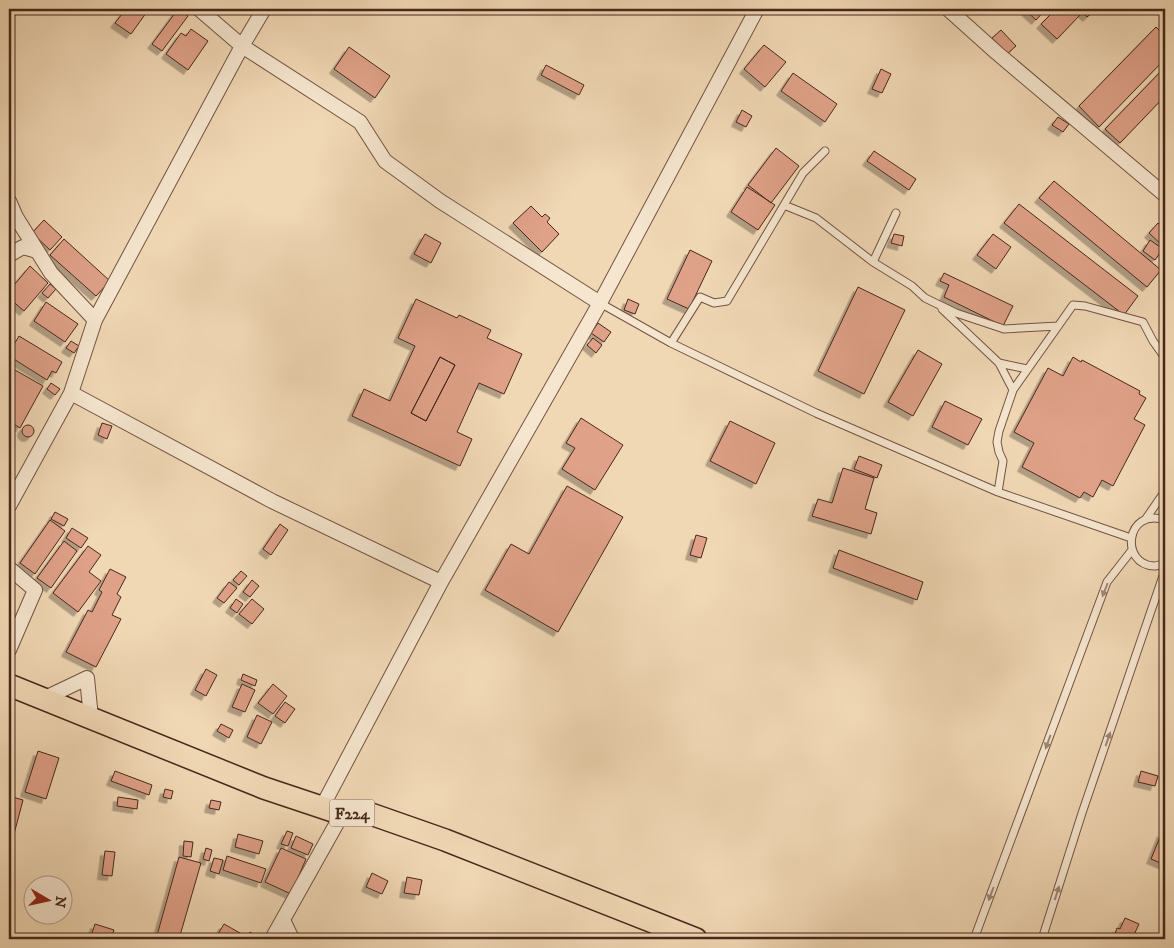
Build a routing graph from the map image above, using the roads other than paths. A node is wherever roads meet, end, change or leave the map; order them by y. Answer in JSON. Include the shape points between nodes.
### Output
{"nodes":[{"id":1,"x":199,"y":9,"type":"edge"},
{"id":2,"x":264,"y":9,"type":"edge"},
{"id":3,"x":757,"y":9,"type":"edge"},
{"id":4,"x":948,"y":9,"type":"edge"},
{"id":5,"x":242,"y":46,"type":"junction"},
{"id":6,"x":825,"y":151,"type":"dead end"},
{"id":7,"x":1165,"y":195,"type":"edge"},
{"id":8,"x":9,"y":201,"type":"edge"},
{"id":9,"x":784,"y":205,"type":"junction"},
{"id":10,"x":896,"y":213,"type":"dead end"},
{"id":11,"x":37,"y":251,"type":"junction"},
{"id":12,"x":9,"y":255,"type":"edge"},
{"id":13,"x":873,"y":262,"type":"junction"},
{"id":14,"x":600,"y":303,"type":"junction"},
{"id":15,"x":938,"y":305,"type":"junction"},
{"id":16,"x":95,"y":320,"type":"junction"},
{"id":17,"x":1058,"y":326,"type":"junction"},
{"id":18,"x":671,"y":343,"type":"junction"},
{"id":19,"x":1165,"y":358,"type":"edge"},
{"id":20,"x":999,"y":364,"type":"junction"},
{"id":21,"x":1027,"y":369,"type":"junction"},
{"id":22,"x":1013,"y":390,"type":"junction"},
{"id":23,"x":71,"y":393,"type":"junction"},
{"id":24,"x":1165,"y":491,"type":"edge"},
{"id":25,"x":998,"y":492,"type":"junction"},
{"id":26,"x":9,"y":506,"type":"edge"},
{"id":27,"x":1145,"y":520,"type":"junction"},
{"id":28,"x":1165,"y":520,"type":"edge"},
{"id":29,"x":1131,"y":538,"type":"junction"},
{"id":30,"x":1132,"y":550,"type":"junction"},
{"id":31,"x":1165,"y":563,"type":"edge"},
{"id":32,"x":9,"y":568,"type":"edge"},
{"id":33,"x":1165,"y":570,"type":"edge"},
{"id":34,"x":441,"y":582,"type":"junction"},
{"id":35,"x":9,"y":650,"type":"edge"},
{"id":36,"x":9,"y":685,"type":"edge"},
{"id":37,"x":43,"y":699,"type":"junction"},
{"id":38,"x":91,"y":718,"type":"junction"},
{"id":39,"x":322,"y":807,"type":"junction"},
{"id":40,"x":342,"y":814,"type":"junction"},
{"id":41,"x":283,"y":920,"type":"junction"},
{"id":42,"x":272,"y":939,"type":"edge"},
{"id":43,"x":292,"y":939,"type":"edge"},
{"id":44,"x":696,"y":939,"type":"edge"},
{"id":45,"x":974,"y":939,"type":"edge"},
{"id":46,"x":1042,"y":939,"type":"edge"}],
"edges":[{"from":1,"to":5,"type":"street"},
{"from":2,"to":5,"type":"street"},
{"from":3,"to":14,"type":"street"},
{"from":4,"to":7,"type":"street"},
{"from":5,"to":14,"type":"street","via":[[360,122],[385,161],[432,195]]},
{"from":5,"to":16,"type":"street"},
{"from":6,"to":9,"type":"lane","via":[[803,173]]},
{"from":8,"to":11,"type":"street"},
{"from":9,"to":13,"type":"lane","via":[[816,218]]},
{"from":9,"to":18,"type":"lane","via":[[726,301],[714,303],[700,297]]},
{"from":10,"to":13,"type":"lane"},
{"from":11,"to":12,"type":"street","via":[[23,247]]},
{"from":11,"to":16,"type":"street","via":[[51,273]]},
{"from":13,"to":15,"type":"lane"},
{"from":14,"to":18,"type":"lane"},
{"from":14,"to":34,"type":"street"},
{"from":15,"to":17,"type":"lane","via":[[1004,329]]},
{"from":15,"to":20,"type":"lane"},
{"from":16,"to":23,"type":"street"},
{"from":17,"to":19,"type":"lane","via":[[1072,305],[1143,322]]},
{"from":17,"to":21,"type":"lane"},
{"from":18,"to":25,"type":"lane","via":[[816,413]]},
{"from":20,"to":21,"type":"lane"},
{"from":20,"to":22,"type":"lane"},
{"from":21,"to":22,"type":"lane"},
{"from":22,"to":25,"type":"lane","via":[[999,431],[999,452],[1003,461]]},
{"from":23,"to":26,"type":"street"},
{"from":23,"to":34,"type":"street","via":[[272,501]]},
{"from":24,"to":27,"type":"lane"},
{"from":25,"to":29,"type":"lane"},
{"from":27,"to":28,"type":"lane","via":[[1156,517]]},
{"from":27,"to":29,"type":"lane","via":[[1136,527]]},
{"from":29,"to":30,"type":"lane"},
{"from":30,"to":31,"type":"lane","via":[[1140,562],[1154,566]]},
{"from":30,"to":45,"type":"lane","one_way":true,"via":[[1107,582]]},
{"from":32,"to":35,"type":"street","via":[[35,590]]},
{"from":46,"to":33,"type":"lane","one_way":true},
{"from":34,"to":39,"type":"street"},
{"from":36,"to":37,"type":"main road","number":"F224"},
{"from":37,"to":38,"type":"main road","number":"F224"},
{"from":37,"to":38,"type":"street","via":[[87,678]]},
{"from":38,"to":39,"type":"main road","number":"F224","via":[[264,788]]},
{"from":39,"to":40,"type":"main road","number":"F224"},
{"from":40,"to":41,"type":"street"},
{"from":40,"to":44,"type":"main road","number":"F224","via":[[368,813],[445,840]]},
{"from":41,"to":42,"type":"street"},
{"from":41,"to":43,"type":"street"}]}
